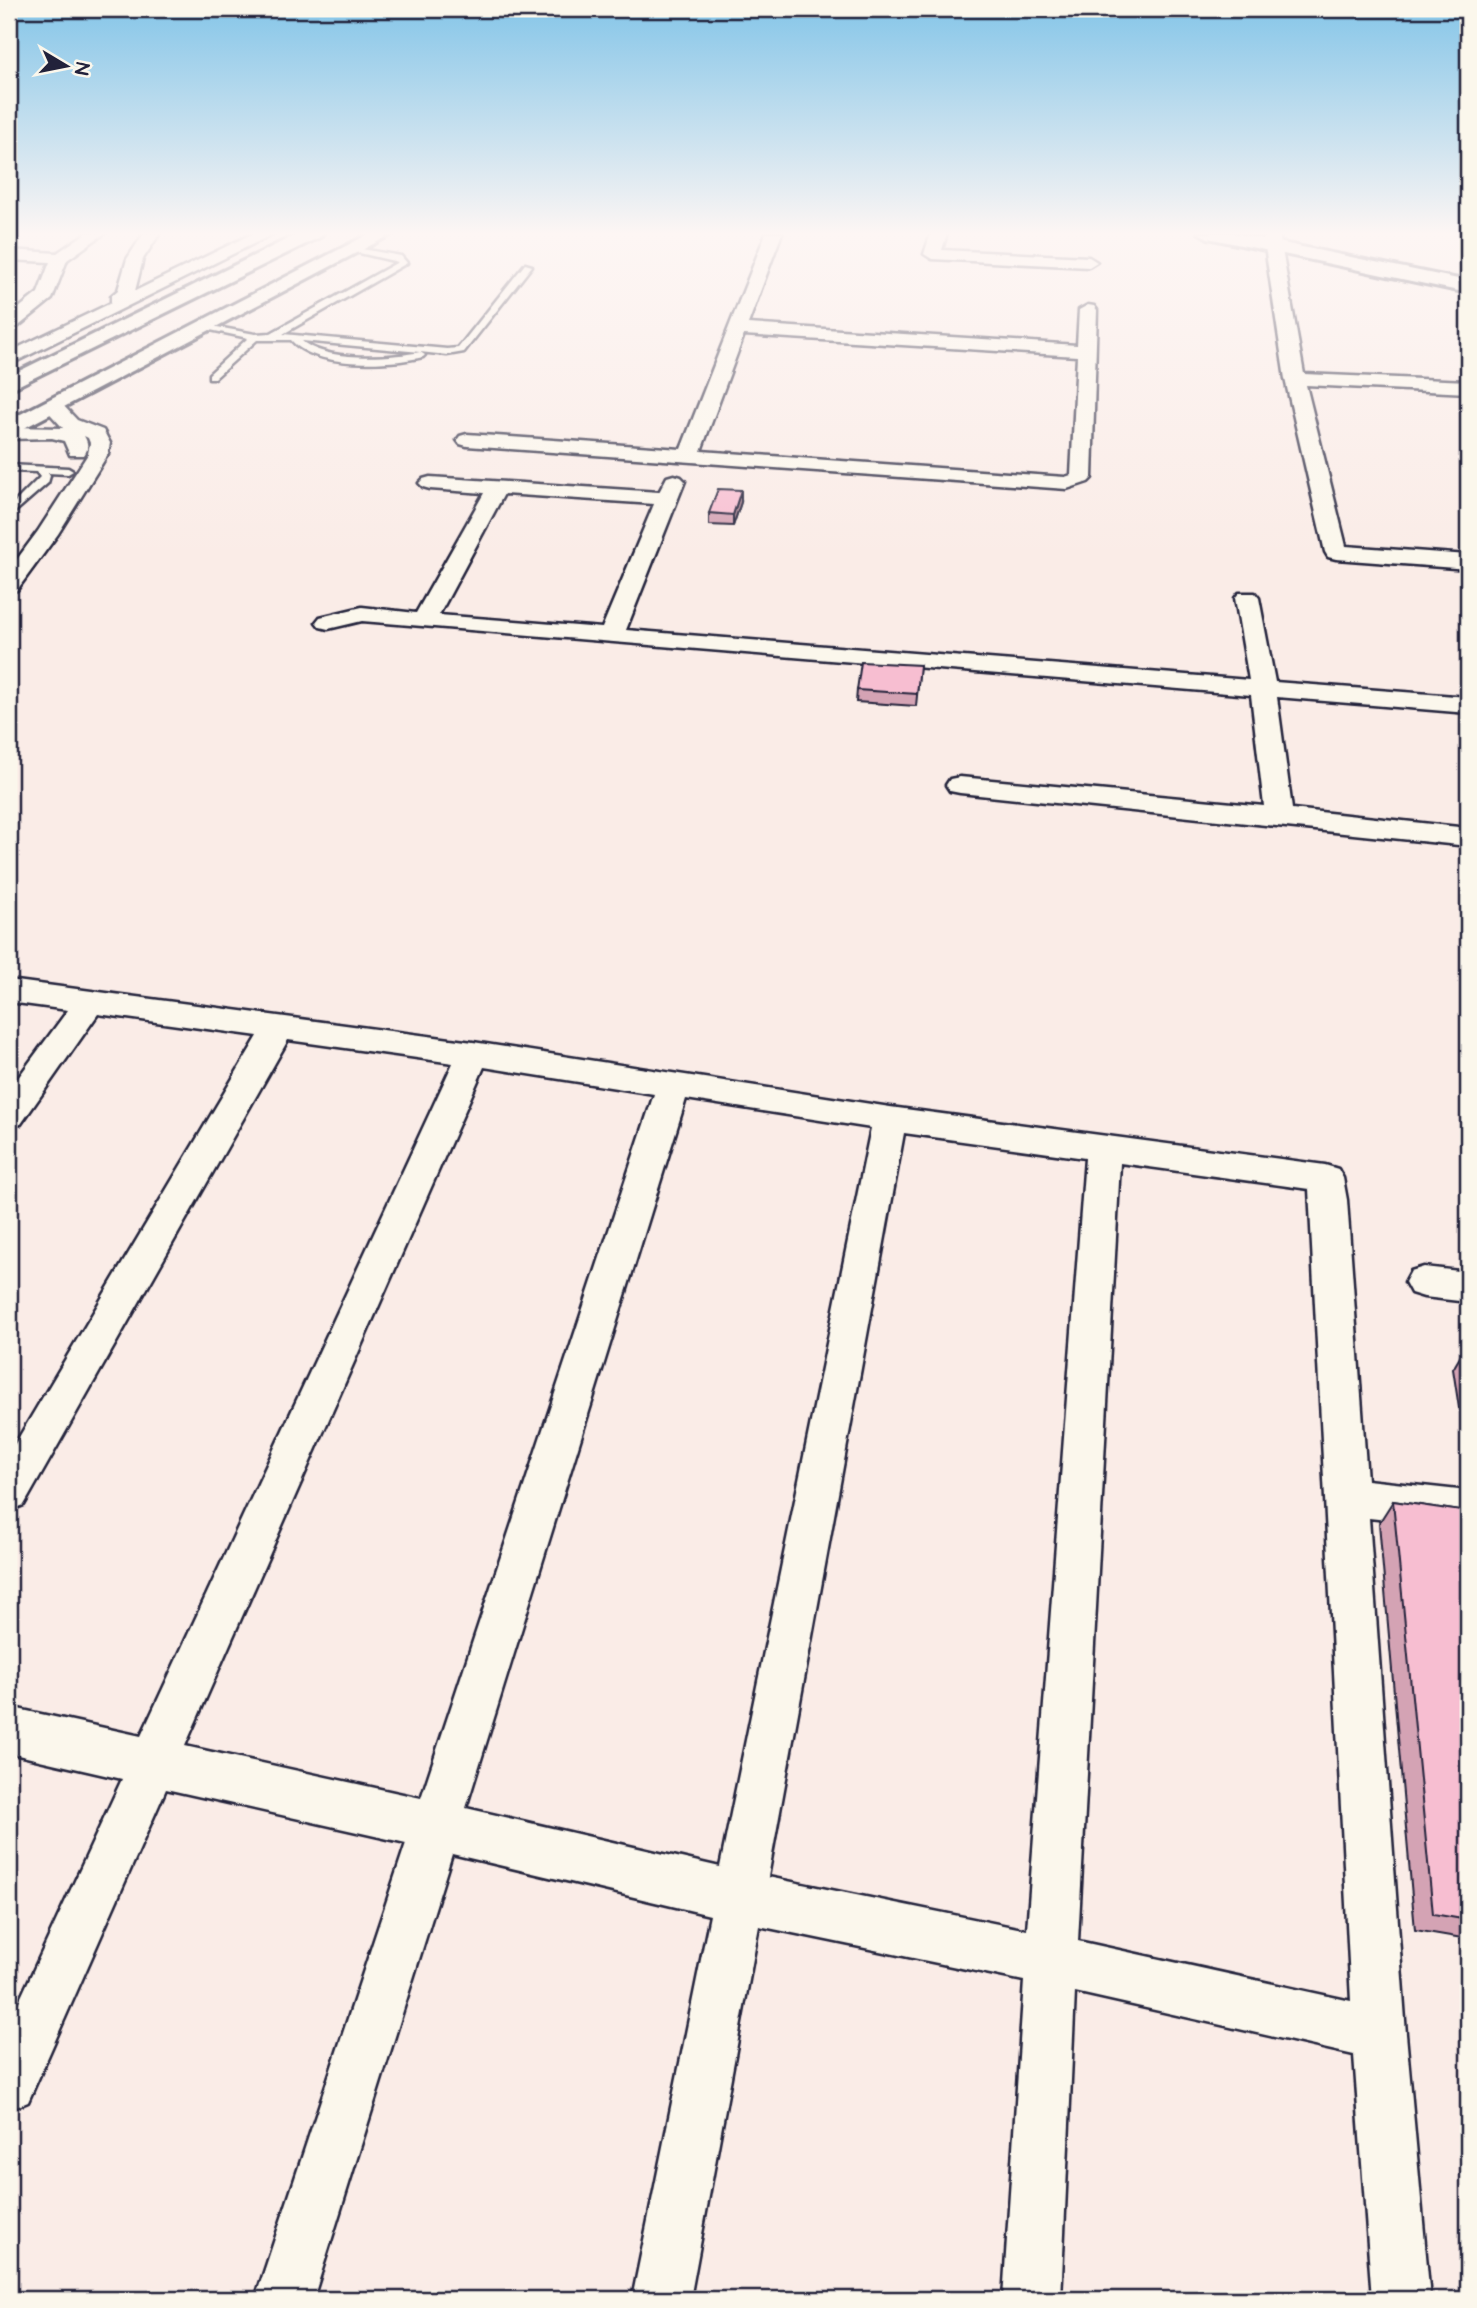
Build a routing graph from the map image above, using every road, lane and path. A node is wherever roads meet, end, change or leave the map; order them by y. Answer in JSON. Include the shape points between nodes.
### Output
{"nodes":[{"id":1,"x":44,"y":341,"type":"edge"},
{"id":2,"x":97,"y":341,"type":"edge"},
{"id":3,"x":176,"y":341,"type":"edge"},
{"id":4,"x":251,"y":341,"type":"edge"},
{"id":5,"x":296,"y":341,"type":"edge"},
{"id":6,"x":470,"y":341,"type":"edge"},
{"id":7,"x":732,"y":341,"type":"edge"},
{"id":8,"x":923,"y":341,"type":"edge"},
{"id":9,"x":1087,"y":341,"type":"edge"},
{"id":10,"x":1288,"y":341,"type":"edge"},
{"id":11,"x":28,"y":349,"type":"junction"},
{"id":12,"x":1086,"y":351,"type":"junction"},
{"id":13,"x":62,"y":358,"type":"junction"},
{"id":14,"x":9,"y":359,"type":"edge"},
{"id":15,"x":212,"y":376,"type":"dead end"},
{"id":16,"x":1295,"y":379,"type":"junction"},
{"id":17,"x":9,"y":384,"type":"edge"},
{"id":18,"x":1468,"y":387,"type":"edge"},
{"id":19,"x":53,"y":406,"type":"junction"},
{"id":20,"x":9,"y":431,"type":"edge"},
{"id":21,"x":467,"y":440,"type":"dead end"},
{"id":22,"x":682,"y":465,"type":"junction"},
{"id":23,"x":9,"y":468,"type":"edge"},
{"id":24,"x":22,"y":469,"type":"junction"},
{"id":25,"x":40,"y":471,"type":"junction"},
{"id":26,"x":68,"y":471,"type":"junction"},
{"id":27,"x":9,"y":481,"type":"edge"},
{"id":28,"x":430,"y":483,"type":"dead end"},
{"id":29,"x":497,"y":488,"type":"junction"},
{"id":30,"x":668,"y":499,"type":"junction"},
{"id":31,"x":9,"y":514,"type":"edge"},
{"id":32,"x":9,"y":552,"type":"edge"},
{"id":33,"x":1468,"y":562,"type":"edge"},
{"id":34,"x":9,"y":585,"type":"edge"},
{"id":35,"x":1247,"y":598,"type":"dead end"},
{"id":36,"x":424,"y":621,"type":"junction"},
{"id":37,"x":328,"y":622,"type":"dead end"},
{"id":38,"x":611,"y":636,"type":"junction"},
{"id":39,"x":1262,"y":688,"type":"junction"},
{"id":40,"x":1468,"y":705,"type":"edge"},
{"id":41,"x":960,"y":785,"type":"dead end"},
{"id":42,"x":1279,"y":816,"type":"junction"},
{"id":43,"x":1468,"y":837,"type":"edge"},
{"id":44,"x":9,"y":991,"type":"edge"},
{"id":45,"x":90,"y":1003,"type":"junction"},
{"id":46,"x":279,"y":1028,"type":"junction"},
{"id":47,"x":473,"y":1054,"type":"junction"},
{"id":48,"x":674,"y":1085,"type":"junction"},
{"id":49,"x":9,"y":1115,"type":"edge"},
{"id":50,"x":890,"y":1119,"type":"junction"},
{"id":51,"x":1103,"y":1148,"type":"junction"},
{"id":52,"x":1424,"y":1282,"type":"dead end"},
{"id":53,"x":1468,"y":1287,"type":"edge"},
{"id":54,"x":9,"y":1492,"type":"edge"},
{"id":55,"x":1347,"y":1497,"type":"junction"},
{"id":56,"x":1468,"y":1510,"type":"edge"},
{"id":57,"x":9,"y":1730,"type":"edge"},
{"id":58,"x":152,"y":1762,"type":"junction"},
{"id":59,"x":434,"y":1825,"type":"junction"},
{"id":60,"x":738,"y":1896,"type":"junction"},
{"id":61,"x":1051,"y":1961,"type":"junction"},
{"id":62,"x":1380,"y":2034,"type":"junction"},
{"id":63,"x":9,"y":2082,"type":"edge"},
{"id":64,"x":284,"y":2299,"type":"edge"},
{"id":65,"x":661,"y":2299,"type":"edge"},
{"id":66,"x":1032,"y":2299,"type":"edge"},
{"id":67,"x":1401,"y":2299,"type":"edge"}],
"edges":[{"from":1,"to":11,"type":"street"},
{"from":2,"to":13,"type":"main road"},
{"from":3,"to":19,"type":"main road"},
{"from":4,"to":15,"type":"lane"},
{"from":5,"to":6,"type":"lane","via":[[301,348],[326,355],[398,359],[433,350],[455,351]]},
{"from":7,"to":22,"type":"street"},
{"from":8,"to":12,"type":"street"},
{"from":9,"to":12,"type":"street"},
{"from":10,"to":16,"type":"street"},
{"from":11,"to":13,"type":"main road"},
{"from":11,"to":14,"type":"street"},
{"from":12,"to":22,"type":"street","via":[[1081,478],[1076,481]]},
{"from":13,"to":17,"type":"main road"},
{"from":16,"to":18,"type":"street"},
{"from":16,"to":33,"type":"street","via":[[1336,552]]},
{"from":19,"to":20,"type":"main road"},
{"from":19,"to":34,"type":"street","via":[[70,424],[96,434],[98,454]]},
{"from":20,"to":26,"type":"street","via":[[71,436],[78,449]]},
{"from":21,"to":22,"type":"street"},
{"from":22,"to":30,"type":"street"},
{"from":23,"to":24,"type":"lane"},
{"from":24,"to":25,"type":"lane"},
{"from":24,"to":27,"type":"lane"},
{"from":25,"to":26,"type":"lane"},
{"from":25,"to":31,"type":"lane","via":[[44,481]]},
{"from":26,"to":32,"type":"street"},
{"from":28,"to":29,"type":"street"},
{"from":29,"to":30,"type":"street"},
{"from":29,"to":36,"type":"street"},
{"from":30,"to":38,"type":"street"},
{"from":35,"to":39,"type":"street"},
{"from":36,"to":37,"type":"street","via":[[362,614]]},
{"from":36,"to":38,"type":"street"},
{"from":38,"to":39,"type":"street"},
{"from":39,"to":40,"type":"street"},
{"from":39,"to":42,"type":"street"},
{"from":41,"to":42,"type":"street"},
{"from":42,"to":43,"type":"street"},
{"from":44,"to":45,"type":"street"},
{"from":45,"to":46,"type":"street"},
{"from":45,"to":49,"type":"street"},
{"from":46,"to":47,"type":"street"},
{"from":46,"to":54,"type":"street"},
{"from":47,"to":48,"type":"street"},
{"from":47,"to":58,"type":"street"},
{"from":48,"to":50,"type":"street"},
{"from":48,"to":59,"type":"street"},
{"from":50,"to":51,"type":"street"},
{"from":50,"to":60,"type":"street"},
{"from":51,"to":55,"type":"street","via":[[1325,1178]]},
{"from":51,"to":61,"type":"street"},
{"from":52,"to":53,"type":"street"},
{"from":55,"to":56,"type":"street"},
{"from":55,"to":62,"type":"street"},
{"from":57,"to":58,"type":"street"},
{"from":58,"to":59,"type":"street"},
{"from":58,"to":63,"type":"street"},
{"from":59,"to":60,"type":"street"},
{"from":59,"to":64,"type":"street"},
{"from":60,"to":61,"type":"street"},
{"from":60,"to":65,"type":"street"},
{"from":61,"to":62,"type":"street"},
{"from":61,"to":66,"type":"street"},
{"from":62,"to":67,"type":"street"}]}
